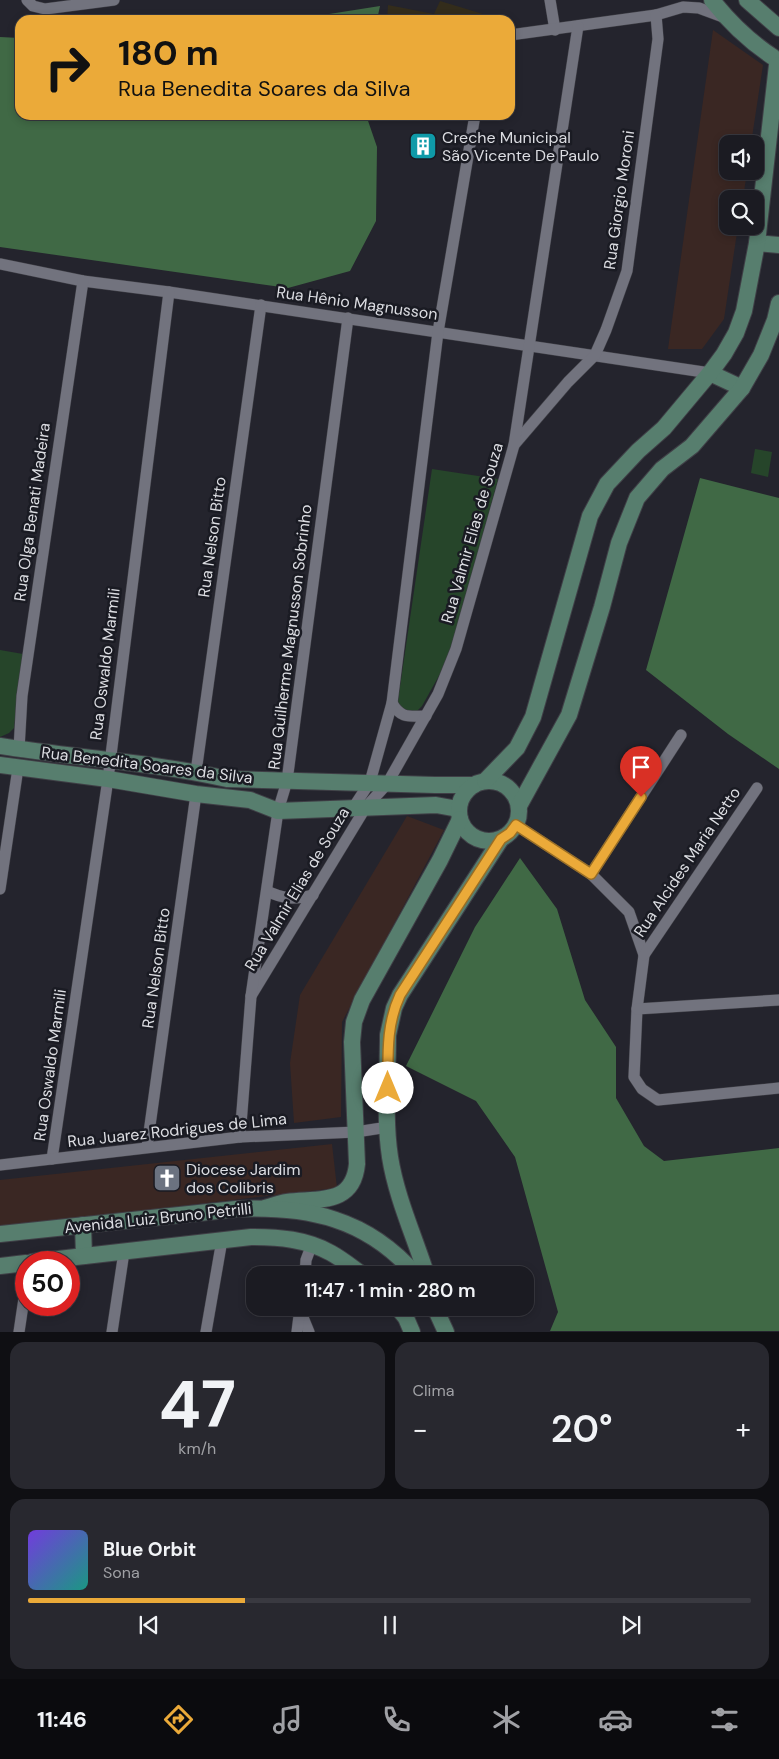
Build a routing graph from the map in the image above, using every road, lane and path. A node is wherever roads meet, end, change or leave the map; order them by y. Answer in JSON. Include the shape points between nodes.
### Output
{"nodes":[{"id":1,"x":114,"y":0,"type":"edge"},
{"id":2,"x":550,"y":0,"type":"edge"},
{"id":3,"x":712,"y":0,"type":"edge"},
{"id":4,"x":747,"y":0,"type":"edge"},
{"id":5,"x":30,"y":3,"type":"edge"},
{"id":6,"x":677,"y":4,"type":"edge"},
{"id":7,"x":656,"y":15,"type":"junction"},
{"id":8,"x":726,"y":18,"type":"junction"},
{"id":9,"x":578,"y":26,"type":"junction"},
{"id":10,"x":779,"y":28,"type":"edge"},
{"id":11,"x":554,"y":30,"type":"junction"},
{"id":12,"x":515,"y":34,"type":"edge"},
{"id":13,"x":779,"y":36,"type":"edge"},
{"id":14,"x":776,"y":63,"type":"edge"},
{"id":15,"x":475,"y":120,"type":"edge"},
{"id":16,"x":758,"y":243,"type":"junction"},
{"id":17,"x":779,"y":245,"type":"edge"},
{"id":18,"x":0,"y":264,"type":"edge"},
{"id":19,"x":83,"y":281,"type":"junction"},
{"id":20,"x":169,"y":292,"type":"junction"},
{"id":21,"x":779,"y":303,"type":"edge"},
{"id":22,"x":261,"y":305,"type":"junction"},
{"id":23,"x":348,"y":318,"type":"junction"},
{"id":24,"x":438,"y":332,"type":"junction"},
{"id":25,"x":529,"y":345,"type":"junction"},
{"id":26,"x":595,"y":355,"type":"junction"},
{"id":27,"x":710,"y":373,"type":"junction"},
{"id":28,"x":742,"y":388,"type":"junction"},
{"id":29,"x":514,"y":445,"type":"junction"},
{"id":30,"x":392,"y":703,"type":"junction"},
{"id":31,"x":426,"y":716,"type":"junction"},
{"id":32,"x":681,"y":735,"type":"dead end"},
{"id":33,"x":0,"y":746,"type":"edge"},
{"id":34,"x":19,"y":749,"type":"junction"},
{"id":35,"x":110,"y":759,"type":"junction"},
{"id":36,"x":0,"y":764,"type":"edge"},
{"id":37,"x":18,"y":768,"type":"junction"},
{"id":38,"x":196,"y":772,"type":"junction"},
{"id":39,"x":108,"y":779,"type":"junction"},
{"id":40,"x":287,"y":781,"type":"junction"},
{"id":41,"x":370,"y":782,"type":"junction"},
{"id":42,"x":479,"y":783,"type":"junction"},
{"id":43,"x":387,"y":784,"type":"junction"},
{"id":44,"x":757,"y":788,"type":"dead end"},
{"id":45,"x":196,"y":794,"type":"junction"},
{"id":46,"x":519,"y":806,"type":"junction"},
{"id":47,"x":359,"y":807,"type":"junction"},
{"id":48,"x":278,"y":811,"type":"junction"},
{"id":49,"x":459,"y":814,"type":"junction"},
{"id":50,"x":516,"y":825,"type":"junction"},
{"id":51,"x":501,"y":839,"type":"junction"},
{"id":52,"x":591,"y":874,"type":"junction"},
{"id":53,"x":0,"y":889,"type":"edge"},
{"id":54,"x":267,"y":892,"type":"junction"},
{"id":55,"x":313,"y":895,"type":"junction"},
{"id":56,"x":644,"y":955,"type":"junction"},
{"id":57,"x":251,"y":996,"type":"junction"},
{"id":58,"x":779,"y":1000,"type":"edge"},
{"id":59,"x":637,"y":1009,"type":"junction"},
{"id":60,"x":779,"y":1088,"type":"edge"},
{"id":61,"x":388,"y":1127,"type":"junction"},
{"id":62,"x":356,"y":1132,"type":"junction"},
{"id":63,"x":240,"y":1137,"type":"junction"},
{"id":64,"x":147,"y":1147,"type":"junction"},
{"id":65,"x":52,"y":1159,"type":"junction"},
{"id":66,"x":0,"y":1165,"type":"edge"},
{"id":67,"x":265,"y":1208,"type":"junction"},
{"id":68,"x":83,"y":1225,"type":"junction"},
{"id":69,"x":0,"y":1234,"type":"edge"},
{"id":70,"x":222,"y":1240,"type":"junction"},
{"id":71,"x":312,"y":1244,"type":"junction"},
{"id":72,"x":124,"y":1252,"type":"junction"},
{"id":73,"x":80,"y":1256,"type":"edge"},
{"id":74,"x":84,"y":1256,"type":"junction"},
{"id":75,"x":15,"y":1264,"type":"edge"},
{"id":76,"x":0,"y":1266,"type":"edge"},
{"id":77,"x":306,"y":1266,"type":"edge"},
{"id":78,"x":350,"y":1266,"type":"edge"},
{"id":79,"x":408,"y":1266,"type":"edge"},
{"id":80,"x":422,"y":1266,"type":"edge"},
{"id":81,"x":22,"y":1316,"type":"edge"},
{"id":82,"x":299,"y":1316,"type":"edge"},
{"id":83,"x":303,"y":1316,"type":"edge"},
{"id":84,"x":439,"y":1316,"type":"edge"},
{"id":85,"x":20,"y":1332,"type":"edge"},
{"id":86,"x":112,"y":1332,"type":"edge"},
{"id":87,"x":206,"y":1332,"type":"edge"},
{"id":88,"x":298,"y":1332,"type":"edge"},
{"id":89,"x":309,"y":1332,"type":"edge"},
{"id":90,"x":446,"y":1332,"type":"edge"}],
"edges":[{"from":1,"to":5,"type":"street","via":[[49,9]]},
{"from":2,"to":11,"type":"street"},
{"from":3,"to":8,"type":"main road"},
{"from":4,"to":10,"type":"main road"},
{"from":6,"to":7,"type":"street"},
{"from":6,"to":8,"type":"street"},
{"from":7,"to":9,"type":"street"},
{"from":7,"to":26,"type":"street","name":"Rua Giorgio Moroni","via":[[658,39],[627,271]]},
{"from":8,"to":14,"type":"main road"},
{"from":9,"to":11,"type":"street"},
{"from":9,"to":25,"type":"street","name":"Rua Valmir Elias de Souza"},
{"from":11,"to":12,"type":"street"},
{"from":13,"to":14,"type":"main road","via":[[773,47]]},
{"from":14,"to":16,"type":"main road"},
{"from":15,"to":24,"type":"street"},
{"from":16,"to":17,"type":"main road"},
{"from":16,"to":27,"type":"main road","via":[[744,311],[728,347]]},
{"from":18,"to":19,"type":"street","name":"Rua Hênio Magnusson"},
{"from":19,"to":20,"type":"street","name":"Rua Hênio Magnusson"},
{"from":19,"to":34,"type":"street","name":"Rua Olga Benati Madeira","via":[[22,696]]},
{"from":20,"to":22,"type":"street","name":"Rua Hênio Magnusson"},
{"from":20,"to":35,"type":"street","name":"Rua Oswaldo Marmili"},
{"from":21,"to":28,"type":"main road","via":[[761,355]]},
{"from":22,"to":23,"type":"street","name":"Rua Hênio Magnusson"},
{"from":22,"to":38,"type":"street","name":"Rua Nelson Bitto"},
{"from":23,"to":24,"type":"street","name":"Rua Hênio Magnusson"},
{"from":23,"to":40,"type":"street","name":"Rua Guilherme Magnusson Sobrinho"},
{"from":24,"to":25,"type":"street","name":"Rua Hênio Magnusson"},
{"from":24,"to":30,"type":"street"},
{"from":25,"to":26,"type":"street","name":"Rua Hênio Magnusson"},
{"from":25,"to":29,"type":"street","name":"Rua Valmir Elias de Souza"},
{"from":26,"to":27,"type":"street","name":"Rua Hênio Magnusson"},
{"from":26,"to":29,"type":"street","name":"Rua Giorgio Moroni"},
{"from":27,"to":28,"type":"main road"},
{"from":27,"to":42,"type":"main road","via":[[664,428],[607,484],[590,516],[533,717],[516,748]]},
{"from":28,"to":46,"type":"main road","via":[[692,446],[662,469],[637,498],[619,543],[569,715]]},
{"from":29,"to":31,"type":"street","name":"Rua Valmir Elias de Souza","via":[[456,649]]},
{"from":30,"to":31,"type":"street","via":[[398,713]]},
{"from":30,"to":41,"type":"street"},
{"from":31,"to":43,"type":"street","name":"Rua Valmir Elias de Souza"},
{"from":32,"to":52,"type":"street"},
{"from":33,"to":34,"type":"main road","name":"Rua Benedita Soares da Silva"},
{"from":34,"to":35,"type":"main road","name":"Rua Benedita Soares da Silva"},
{"from":35,"to":38,"type":"main road","name":"Rua Benedita Soares da Silva"},
{"from":35,"to":39,"type":"street","name":"Rua Oswaldo Marmili"},
{"from":36,"to":37,"type":"main road","name":"Rua Benedita Soares da Silva"},
{"from":37,"to":39,"type":"main road","name":"Rua Benedita Soares da Silva"},
{"from":37,"to":53,"type":"street"},
{"from":38,"to":40,"type":"main road","name":"Rua Benedita Soares da Silva","via":[[226,779]]},
{"from":39,"to":45,"type":"main road","name":"Rua Benedita Soares da Silva"},
{"from":39,"to":65,"type":"street","name":"Rua Oswaldo Marmili"},
{"from":40,"to":41,"type":"main road","name":"Rua Benedita Soares da Silva"},
{"from":40,"to":48,"type":"street","name":"Rua Guilherme Magnusson Sobrinho"},
{"from":41,"to":43,"type":"main road","name":"Rua Benedita Soares da Silva"},
{"from":41,"to":47,"type":"street"},
{"from":42,"to":43,"type":"main road","name":"Rua Benedita Soares da Silva"},
{"from":42,"to":46,"type":"main road","via":[[502,783],[516,796]]},
{"from":42,"to":49,"type":"main road","via":[[466,791]]},
{"from":43,"to":47,"type":"street","name":"Rua Valmir Elias de Souza"},
{"from":44,"to":56,"type":"street","name":"Rua Alcides Maria Netto"},
{"from":45,"to":48,"type":"main road","name":"Rua Benedita Soares da Silva","via":[[250,800]]},
{"from":45,"to":64,"type":"street","name":"Rua Nelson Bitto"},
{"from":46,"to":50,"type":"main road"},
{"from":47,"to":48,"type":"main road","name":"Rua Benedita Soares da Silva"},
{"from":47,"to":49,"type":"main road","name":"Rua Benedita Soares da Silva","via":[[436,805]]},
{"from":47,"to":55,"type":"street","name":"Rua Valmir Elias de Souza"},
{"from":48,"to":54,"type":"street","name":"Rua Guilherme Magnusson Sobrinho"},
{"from":49,"to":51,"type":"main road","via":[[464,829],[472,836],[481,841]]},
{"from":49,"to":62,"type":"main road","via":[[440,860],[362,1000],[354,1022]]},
{"from":50,"to":51,"type":"main road"},
{"from":50,"to":52,"type":"street"},
{"from":51,"to":61,"type":"main road","via":[[394,1008],[388,1035]]},
{"from":52,"to":56,"type":"street","via":[[629,912]]},
{"from":54,"to":55,"type":"street","via":[[291,899]]},
{"from":54,"to":57,"type":"street","name":"Rua Guilherme Magnusson Sobrinho"},
{"from":55,"to":57,"type":"street","name":"Rua Valmir Elias de Souza"},
{"from":56,"to":59,"type":"street"},
{"from":57,"to":63,"type":"street","name":"Rua Guilherme Magnusson Sobrinho"},
{"from":58,"to":59,"type":"street"},
{"from":59,"to":60,"type":"street","via":[[634,1077],[642,1089],[658,1100]]},
{"from":61,"to":62,"type":"street","name":"Rua Juarez Rodrigues de Lima"},
{"from":61,"to":80,"type":"main road","via":[[390,1158]]},
{"from":62,"to":63,"type":"street","name":"Rua Juarez Rodrigues de Lima"},
{"from":62,"to":67,"type":"main road","via":[[356,1172],[354,1180],[342,1193],[326,1199],[287,1202]]},
{"from":63,"to":64,"type":"street","name":"Rua Juarez Rodrigues de Lima"},
{"from":64,"to":65,"type":"street","name":"Rua Juarez Rodrigues de Lima"},
{"from":65,"to":66,"type":"street","name":"Rua Juarez Rodrigues de Lima"},
{"from":67,"to":68,"type":"main road","name":"Avenida Luiz Bruno Petrilli","via":[[236,1208]]},
{"from":67,"to":79,"type":"main road","name":"Avenida Luiz Bruno Petrilli","via":[[329,1216],[381,1242]]},
{"from":68,"to":69,"type":"main road","name":"Avenida Luiz Bruno Petrilli"},
{"from":68,"to":74,"type":"main road"},
{"from":70,"to":71,"type":"main road","name":"Avenida Luiz Bruno Petrilli","via":[[280,1237]]},
{"from":70,"to":72,"type":"main road","name":"Avenida Luiz Bruno Petrilli"},
{"from":70,"to":87,"type":"street"},
{"from":71,"to":77,"type":"street"},
{"from":71,"to":78,"type":"main road","name":"Avenida Luiz Bruno Petrilli"},
{"from":72,"to":74,"type":"main road","name":"Avenida Luiz Bruno Petrilli"},
{"from":72,"to":86,"type":"street"},
{"from":73,"to":74,"type":"main road","name":"Avenida Luiz Bruno Petrilli"},
{"from":75,"to":76,"type":"main road"},
{"from":81,"to":85,"type":"street"},
{"from":82,"to":88,"type":"street"},
{"from":83,"to":89,"type":"street"},
{"from":84,"to":90,"type":"main road"}]}
